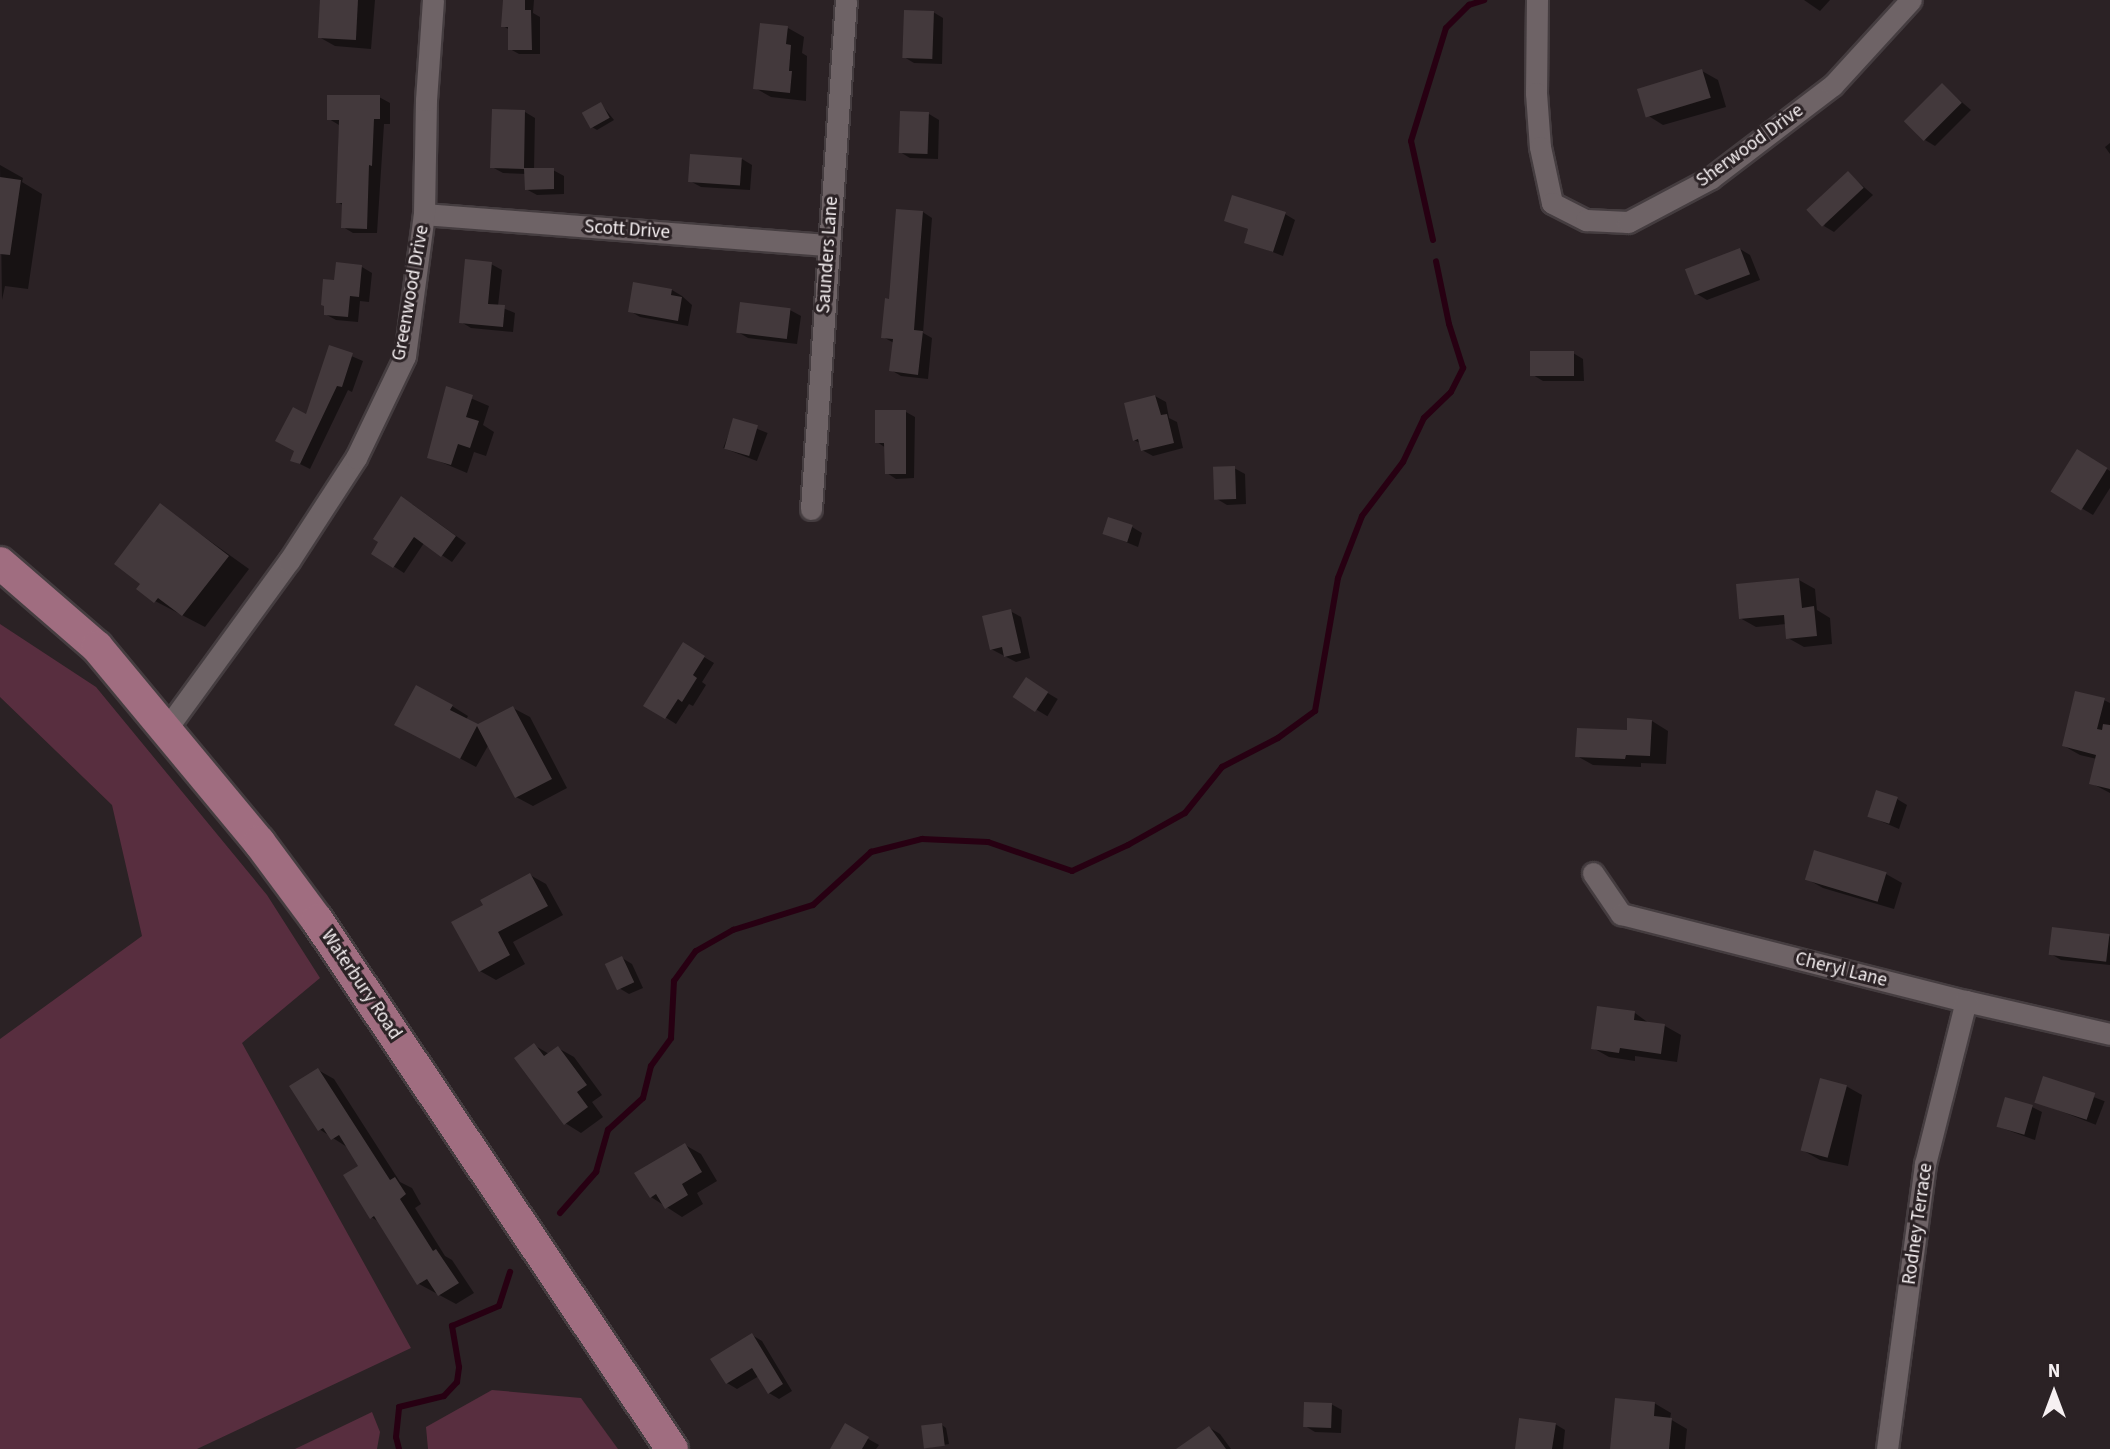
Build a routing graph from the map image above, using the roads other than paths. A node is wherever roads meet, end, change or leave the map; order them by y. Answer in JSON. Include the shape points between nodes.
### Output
{"nodes":[{"id":1,"x":433,"y":0,"type":"edge"},
{"id":2,"x":846,"y":0,"type":"edge"},
{"id":3,"x":1537,"y":0,"type":"edge"},
{"id":4,"x":1911,"y":0,"type":"edge"},
{"id":5,"x":424,"y":214,"type":"junction"},
{"id":6,"x":829,"y":245,"type":"junction"},
{"id":7,"x":811,"y":509,"type":"dead end"},
{"id":8,"x":0,"y":563,"type":"edge"},
{"id":9,"x":167,"y":728,"type":"junction"},
{"id":10,"x":1593,"y":873,"type":"dead end"},
{"id":11,"x":1966,"y":1002,"type":"junction"},
{"id":12,"x":2110,"y":1034,"type":"edge"},
{"id":13,"x":672,"y":1449,"type":"edge"},
{"id":14,"x":1887,"y":1449,"type":"edge"}],
"edges":[{"from":1,"to":5,"type":"street","name":"Greenwood Drive"},
{"from":2,"to":6,"type":"street","name":"Saunders Lane"},
{"from":3,"to":4,"type":"street","name":"Sherwood Drive","via":[[1536,93],[1540,147],[1552,203],[1586,220],[1628,222],[1711,178],[1833,85]]},
{"from":5,"to":6,"type":"street","name":"Scott Drive"},
{"from":5,"to":9,"type":"street","name":"Greenwood Drive","via":[[405,356],[356,458],[289,561]]},
{"from":6,"to":7,"type":"street","name":"Saunders Lane"},
{"from":8,"to":9,"type":"main road","name":"Waterbury Road","via":[[97,646]]},
{"from":9,"to":13,"type":"main road","name":"Waterbury Road","via":[[317,920]]},
{"from":10,"to":11,"type":"street","name":"Cheryl Lane","via":[[1621,914]]},
{"from":11,"to":12,"type":"street","name":"Cheryl Lane"},
{"from":11,"to":14,"type":"street","name":"Rodney Terrace","via":[[1925,1164]]}]}
